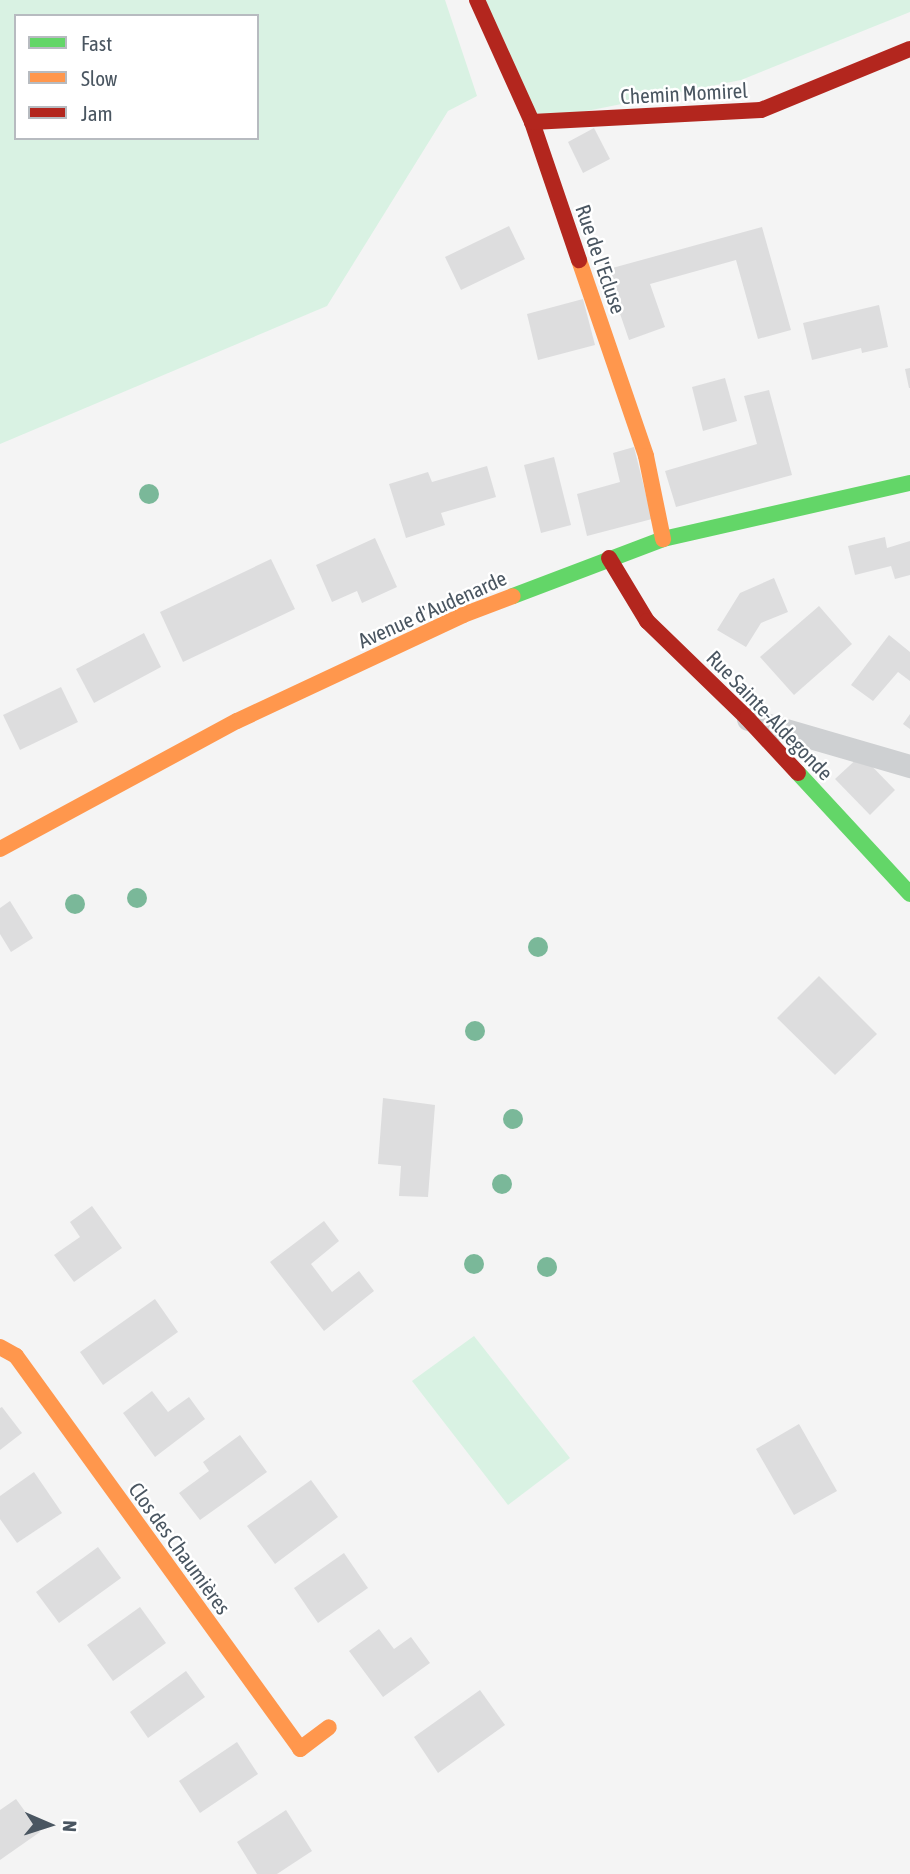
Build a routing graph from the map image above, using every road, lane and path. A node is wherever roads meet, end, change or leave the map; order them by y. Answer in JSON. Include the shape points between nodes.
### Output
{"nodes":[{"id":1,"x":477,"y":0,"type":"edge"},
{"id":2,"x":910,"y":49,"type":"edge"},
{"id":3,"x":532,"y":122,"type":"junction"},
{"id":4,"x":910,"y":483,"type":"edge"},
{"id":5,"x":663,"y":539,"type":"junction"},
{"id":6,"x":609,"y":558,"type":"junction"},
{"id":7,"x":747,"y":718,"type":"junction"},
{"id":8,"x":910,"y":766,"type":"edge"},
{"id":9,"x":0,"y":849,"type":"edge"},
{"id":10,"x":910,"y":894,"type":"edge"},
{"id":11,"x":0,"y":1347,"type":"edge"},
{"id":12,"x":329,"y":1727,"type":"dead end"}],
"edges":[{"from":1,"to":3,"type":"street","name":"Rue de l'Ecluse"},
{"from":2,"to":3,"type":"street","name":"Chemin Momirel","via":[[761,110]]},
{"from":3,"to":5,"type":"street","name":"Rue de l'Ecluse","via":[[646,456]]},
{"from":4,"to":5,"type":"street","name":"Avenue d'Audenarde"},
{"from":5,"to":6,"type":"street","name":"Avenue d'Audenarde"},
{"from":6,"to":7,"type":"street","name":"Rue Sainte-Aldegonde","via":[[647,621]]},
{"from":6,"to":9,"type":"street","name":"Avenue d'Audenarde","via":[[463,615],[250,715]]},
{"from":7,"to":8,"type":"street"},
{"from":7,"to":10,"type":"street","name":"Rue Sainte-Aldegonde"},
{"from":11,"to":12,"type":"street","name":"Clos des Chaumières","via":[[16,1356],[300,1749]]}]}
